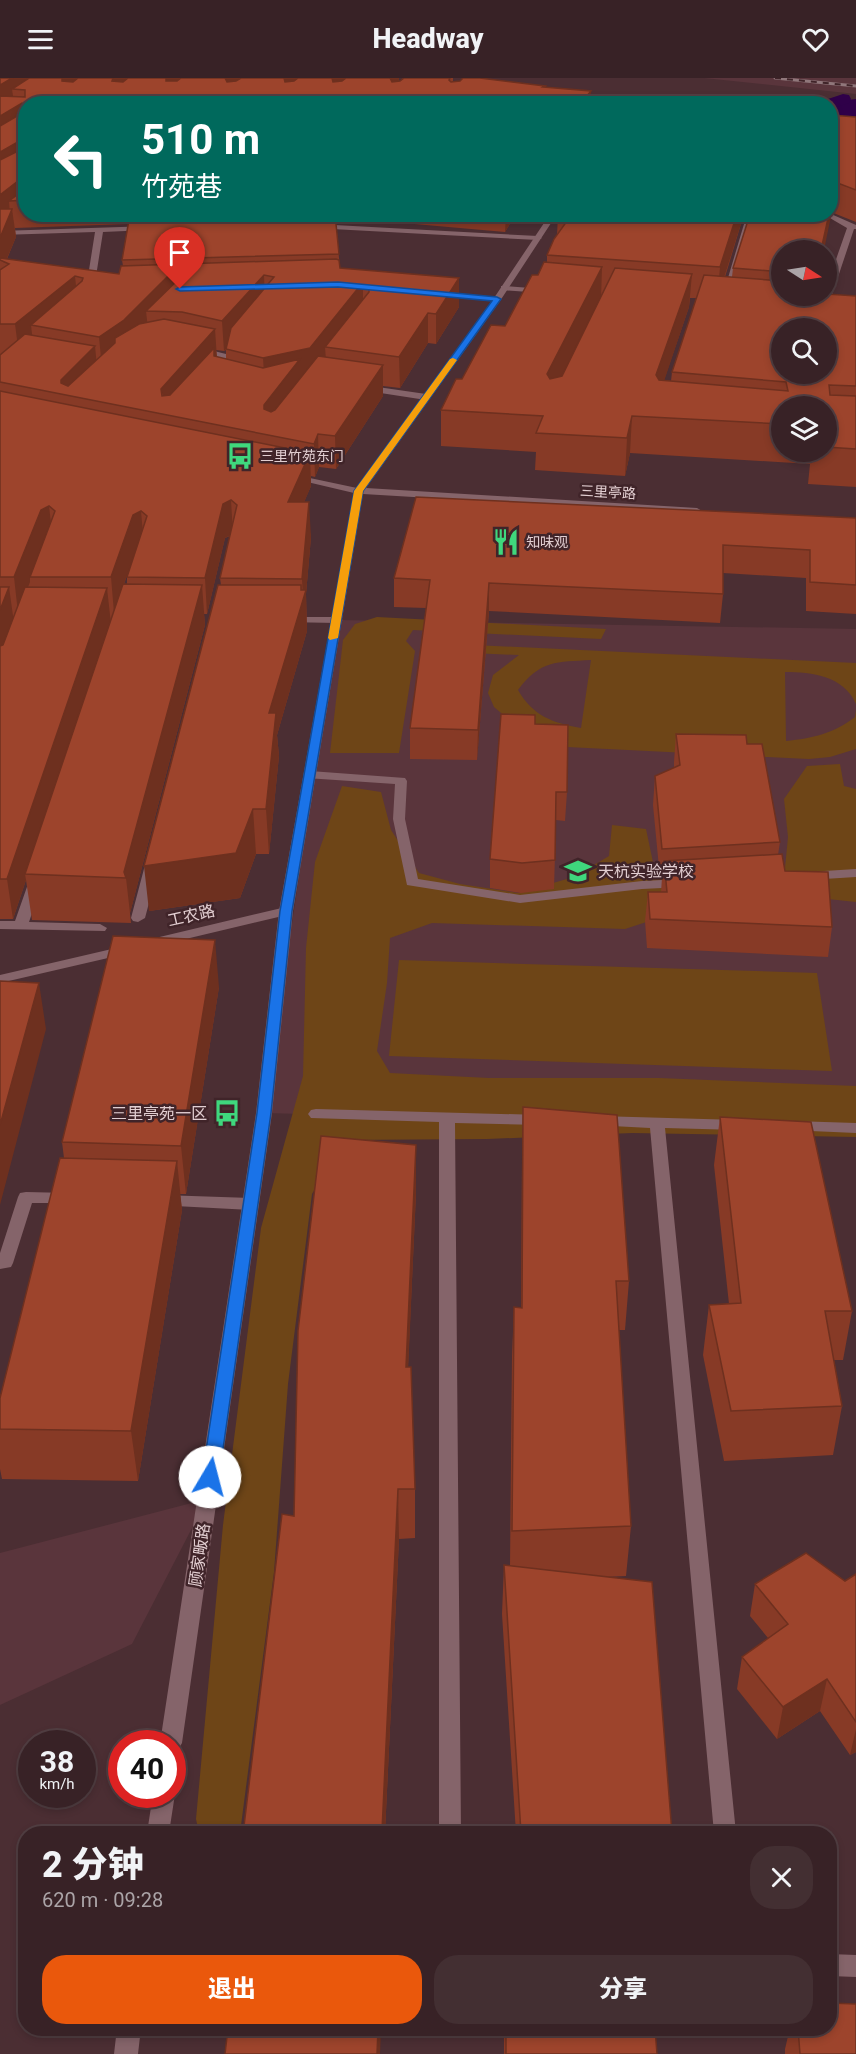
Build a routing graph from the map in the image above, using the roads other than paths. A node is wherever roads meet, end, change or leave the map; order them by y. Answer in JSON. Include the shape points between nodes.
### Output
{"nodes":[{"id":1,"x":838,"y":220,"type":"edge"},
{"id":2,"x":548,"y":222,"type":"edge"},
{"id":3,"x":748,"y":222,"type":"edge"},
{"id":4,"x":9,"y":225,"type":"edge"},
{"id":5,"x":311,"y":226,"type":"edge"},
{"id":6,"x":158,"y":227,"type":"edge"},
{"id":7,"x":854,"y":227,"type":"edge"},
{"id":8,"x":99,"y":230,"type":"junction"},
{"id":9,"x":0,"y":232,"type":"edge"},
{"id":10,"x":537,"y":238,"type":"junction"},
{"id":11,"x":504,"y":288,"type":"junction"},
{"id":12,"x":78,"y":291,"type":"edge"},
{"id":13,"x":89,"y":292,"type":"junction"},
{"id":14,"x":101,"y":292,"type":"edge"},
{"id":15,"x":550,"y":292,"type":"edge"},
{"id":16,"x":429,"y":293,"type":"edge"},
{"id":17,"x":497,"y":299,"type":"junction"},
{"id":18,"x":733,"y":306,"type":"edge"},
{"id":19,"x":812,"y":312,"type":"edge"},
{"id":20,"x":824,"y":312,"type":"junction"},
{"id":21,"x":834,"y":313,"type":"edge"},
{"id":22,"x":821,"y":318,"type":"edge"},
{"id":23,"x":186,"y":348,"type":"edge"},
{"id":24,"x":234,"y":349,"type":"edge"},
{"id":25,"x":227,"y":357,"type":"junction"},
{"id":26,"x":215,"y":370,"type":"edge"},
{"id":27,"x":231,"y":386,"type":"edge"},
{"id":28,"x":356,"y":387,"type":"edge"},
{"id":29,"x":426,"y":397,"type":"junction"},
{"id":30,"x":278,"y":474,"type":"edge"},
{"id":31,"x":359,"y":491,"type":"junction"},
{"id":32,"x":706,"y":511,"type":"edge"},
{"id":33,"x":281,"y":620,"type":"edge"},
{"id":34,"x":337,"y":620,"type":"junction"},
{"id":35,"x":310,"y":775,"type":"junction"},
{"id":36,"x":156,"y":849,"type":"edge"},
{"id":37,"x":40,"y":869,"type":"edge"},
{"id":38,"x":856,"y":873,"type":"edge"},
{"id":39,"x":791,"y":878,"type":"edge"},
{"id":40,"x":700,"y":882,"type":"edge"},
{"id":41,"x":286,"y":911,"type":"junction"},
{"id":42,"x":138,"y":918,"type":"dead end"},
{"id":43,"x":0,"y":925,"type":"edge"},
{"id":44,"x":21,"y":925,"type":"junction"},
{"id":45,"x":100,"y":928,"type":"dead end"},
{"id":46,"x":0,"y":980,"type":"edge"},
{"id":47,"x":316,"y":1114,"type":"dead end"},
{"id":48,"x":447,"y":1117,"type":"junction"},
{"id":49,"x":552,"y":1120,"type":"edge"},
{"id":50,"x":587,"y":1121,"type":"edge"},
{"id":51,"x":657,"y":1123,"type":"junction"},
{"id":52,"x":751,"y":1125,"type":"edge"},
{"id":53,"x":774,"y":1126,"type":"edge"},
{"id":54,"x":856,"y":1128,"type":"edge"},
{"id":55,"x":84,"y":1199,"type":"edge"},
{"id":56,"x":141,"y":1200,"type":"edge"},
{"id":57,"x":251,"y":1204,"type":"junction"},
{"id":58,"x":0,"y":1263,"type":"edge"},
{"id":59,"x":173,"y":1730,"type":"edge"},
{"id":60,"x":162,"y":1808,"type":"edge"},
{"id":61,"x":159,"y":1826,"type":"edge"},
{"id":62,"x":450,"y":1826,"type":"edge"},
{"id":63,"x":724,"y":1826,"type":"edge"},
{"id":64,"x":837,"y":1965,"type":"edge"},
{"id":65,"x":856,"y":1966,"type":"edge"},
{"id":66,"x":128,"y":2036,"type":"edge"},
{"id":67,"x":126,"y":2054,"type":"edge"}],
"edges":[{"from":1,"to":7,"type":"street"},
{"from":2,"to":10,"type":"street","name":"顾家畈路"},
{"from":3,"to":18,"type":"street","via":[[722,305]]},
{"from":4,"to":9,"type":"street"},
{"from":5,"to":10,"type":"street"},
{"from":6,"to":8,"type":"street"},
{"from":7,"to":20,"type":"street"},
{"from":8,"to":9,"type":"street"},
{"from":8,"to":13,"type":"street"},
{"from":10,"to":11,"type":"street","name":"顾家畈路"},
{"from":11,"to":15,"type":"street"},
{"from":11,"to":17,"type":"street","name":"顾家畈路"},
{"from":12,"to":13,"type":"street"},
{"from":13,"to":14,"type":"street"},
{"from":16,"to":17,"type":"street"},
{"from":17,"to":29,"type":"street","name":"顾家畈路"},
{"from":19,"to":20,"type":"street"},
{"from":20,"to":21,"type":"street"},
{"from":20,"to":22,"type":"street"},
{"from":23,"to":25,"type":"street"},
{"from":24,"to":25,"type":"street"},
{"from":25,"to":26,"type":"street"},
{"from":25,"to":27,"type":"street","via":[[220,383]]},
{"from":28,"to":29,"type":"street"},
{"from":29,"to":31,"type":"street","name":"顾家畈路"},
{"from":30,"to":31,"type":"street","name":"三里亭路"},
{"from":31,"to":32,"type":"street","name":"三里亭路"},
{"from":31,"to":34,"type":"street","name":"顾家畈路"},
{"from":33,"to":34,"type":"street"},
{"from":34,"to":35,"type":"street","name":"顾家畈路"},
{"from":35,"to":40,"type":"street","via":[[401,781],[399,819],[412,882],[520,899]]},
{"from":35,"to":41,"type":"street","name":"顾家畈路"},
{"from":36,"to":42,"type":"street"},
{"from":37,"to":44,"type":"street"},
{"from":38,"to":39,"type":"street"},
{"from":41,"to":46,"type":"street","name":"工农路"},
{"from":41,"to":57,"type":"street","name":"顾家畈路"},
{"from":43,"to":44,"type":"street"},
{"from":44,"to":45,"type":"street"},
{"from":47,"to":48,"type":"street"},
{"from":48,"to":49,"type":"street"},
{"from":48,"to":62,"type":"street"},
{"from":50,"to":51,"type":"street"},
{"from":51,"to":52,"type":"street"},
{"from":51,"to":63,"type":"street"},
{"from":53,"to":54,"type":"street"},
{"from":55,"to":58,"type":"street","via":[[26,1197],[5,1263]]},
{"from":56,"to":57,"type":"street"},
{"from":57,"to":59,"type":"street","name":"顾家畈路"},
{"from":60,"to":61,"type":"street"},
{"from":64,"to":65,"type":"street"},
{"from":66,"to":67,"type":"street"}]}
